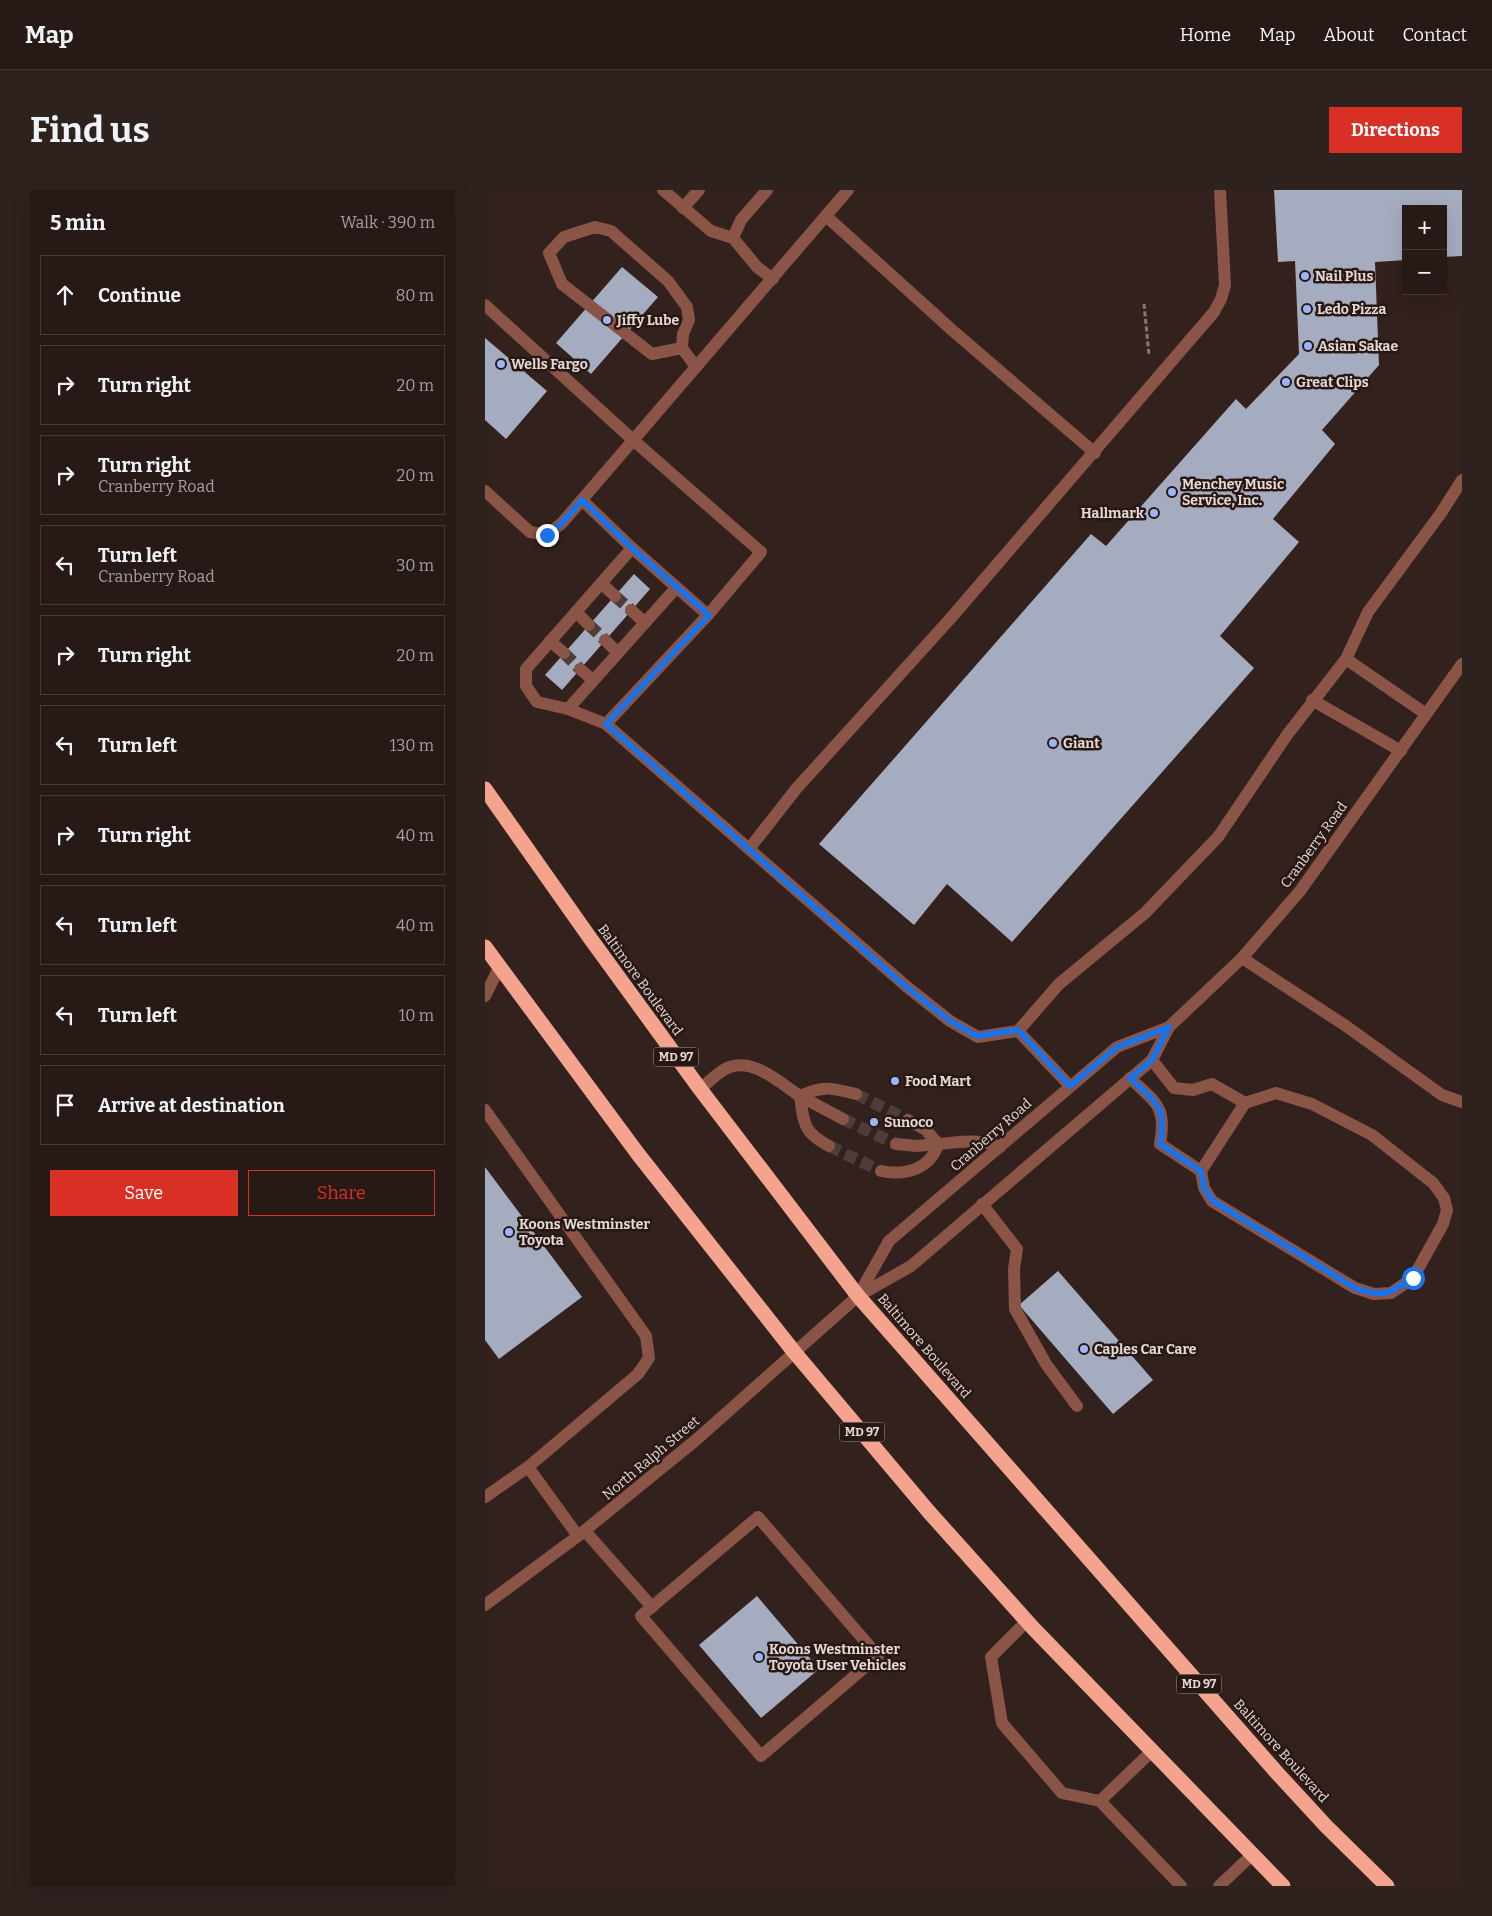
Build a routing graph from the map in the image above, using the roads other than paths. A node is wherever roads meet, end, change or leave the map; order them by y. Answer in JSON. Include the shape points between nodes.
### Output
{"nodes":[{"id":1,"x":663,"y":190,"type":"edge"},
{"id":2,"x":699,"y":190,"type":"edge"},
{"id":3,"x":767,"y":190,"type":"edge"},
{"id":4,"x":848,"y":190,"type":"edge"},
{"id":5,"x":1220,"y":190,"type":"edge"},
{"id":6,"x":683,"y":208,"type":"junction"},
{"id":7,"x":826,"y":216,"type":"junction"},
{"id":8,"x":733,"y":238,"type":"junction"},
{"id":9,"x":773,"y":279,"type":"junction"},
{"id":10,"x":485,"y":306,"type":"edge"},
{"id":11,"x":682,"y":348,"type":"junction"},
{"id":12,"x":696,"y":367,"type":"junction"},
{"id":13,"x":633,"y":440,"type":"junction"},
{"id":14,"x":1095,"y":452,"type":"junction"},
{"id":15,"x":1462,"y":480,"type":"edge"},
{"id":16,"x":485,"y":491,"type":"edge"},
{"id":17,"x":582,"y":500,"type":"junction"},
{"id":18,"x":632,"y":548,"type":"junction"},
{"id":19,"x":601,"y":583,"type":"junction"},
{"id":20,"x":676,"y":588,"type":"junction"},
{"id":21,"x":615,"y":596,"type":"tunnel mouth"},
{"id":22,"x":631,"y":610,"type":"tunnel mouth"},
{"id":23,"x":576,"y":612,"type":"junction"},
{"id":24,"x":709,"y":615,"type":"junction"},
{"id":25,"x":645,"y":623,"type":"junction"},
{"id":26,"x":589,"y":625,"type":"tunnel mouth"},
{"id":27,"x":605,"y":640,"type":"tunnel mouth"},
{"id":28,"x":550,"y":641,"type":"junction"},
{"id":29,"x":564,"y":653,"type":"tunnel mouth"},
{"id":30,"x":618,"y":653,"type":"junction"},
{"id":31,"x":1346,"y":659,"type":"junction"},
{"id":32,"x":1462,"y":664,"type":"edge"},
{"id":33,"x":581,"y":669,"type":"tunnel mouth"},
{"id":34,"x":593,"y":680,"type":"junction"},
{"id":35,"x":1312,"y":700,"type":"junction"},
{"id":36,"x":568,"y":709,"type":"junction"},
{"id":37,"x":1426,"y":714,"type":"junction"},
{"id":38,"x":606,"y":724,"type":"junction"},
{"id":39,"x":1401,"y":752,"type":"junction"},
{"id":40,"x":485,"y":789,"type":"edge"},
{"id":41,"x":749,"y":849,"type":"junction"},
{"id":42,"x":485,"y":947,"type":"edge"},
{"id":43,"x":1242,"y":958,"type":"junction"},
{"id":44,"x":499,"y":968,"type":"junction"},
{"id":45,"x":485,"y":996,"type":"edge"},
{"id":46,"x":1169,"y":1027,"type":"junction"},
{"id":47,"x":1018,"y":1030,"type":"junction"},
{"id":48,"x":1152,"y":1060,"type":"junction"},
{"id":49,"x":1130,"y":1078,"type":"junction"},
{"id":50,"x":1070,"y":1086,"type":"junction"},
{"id":51,"x":700,"y":1089,"type":"junction"},
{"id":52,"x":856,"y":1094,"type":"tunnel mouth"},
{"id":53,"x":800,"y":1096,"type":"junction"},
{"id":54,"x":1462,"y":1102,"type":"edge"},
{"id":55,"x":1245,"y":1103,"type":"junction"},
{"id":56,"x":485,"y":1110,"type":"edge"},
{"id":57,"x":843,"y":1119,"type":"tunnel mouth"},
{"id":58,"x":908,"y":1120,"type":"tunnel mouth"},
{"id":59,"x":896,"y":1144,"type":"tunnel mouth"},
{"id":60,"x":938,"y":1144,"type":"junction"},
{"id":61,"x":829,"y":1146,"type":"tunnel mouth"},
{"id":62,"x":1000,"y":1147,"type":"junction"},
{"id":63,"x":1201,"y":1171,"type":"junction"},
{"id":64,"x":881,"y":1172,"type":"tunnel mouth"},
{"id":65,"x":982,"y":1204,"type":"junction"},
{"id":66,"x":858,"y":1296,"type":"junction"},
{"id":67,"x":827,"y":1323,"type":"joint"},
{"id":68,"x":795,"y":1353,"type":"junction"},
{"id":69,"x":1077,"y":1406,"type":"dead end"},
{"id":70,"x":528,"y":1467,"type":"junction"},
{"id":71,"x":485,"y":1497,"type":"edge"},
{"id":72,"x":582,"y":1534,"type":"junction"},
{"id":73,"x":485,"y":1605,"type":"edge"},
{"id":74,"x":652,"y":1607,"type":"junction"},
{"id":75,"x":1027,"y":1621,"type":"junction"},
{"id":76,"x":1152,"y":1751,"type":"junction"},
{"id":77,"x":1100,"y":1801,"type":"junction"},
{"id":78,"x":1253,"y":1854,"type":"junction"},
{"id":79,"x":1181,"y":1886,"type":"edge"},
{"id":80,"x":1219,"y":1886,"type":"edge"},
{"id":81,"x":1283,"y":1886,"type":"edge"},
{"id":82,"x":1387,"y":1886,"type":"edge"}],
"edges":[{"from":1,"to":6,"type":"street"},
{"from":2,"to":6,"type":"street"},
{"from":3,"to":8,"type":"street","via":[[741,220]]},
{"from":4,"to":7,"type":"street"},
{"from":5,"to":14,"type":"street","via":[[1225,276],[1221,299],[1214,312]]},
{"from":6,"to":8,"type":"street","via":[[711,231]]},
{"from":7,"to":9,"type":"street"},
{"from":7,"to":14,"type":"street","via":[[952,330]]},
{"from":8,"to":9,"type":"street","via":[[757,267]]},
{"from":9,"to":12,"type":"street"},
{"from":10,"to":13,"type":"street"},
{"from":11,"to":11,"type":"street","via":[[689,320],[687,307],[668,281],[611,232],[595,227],[564,237],[549,253],[562,284],[652,354]]},
{"from":11,"to":12,"type":"street"},
{"from":12,"to":13,"type":"street"},
{"from":13,"to":17,"type":"street"},
{"from":13,"to":24,"type":"street","via":[[761,552]]},
{"from":14,"to":41,"type":"street","via":[[898,679],[796,789]]},
{"from":15,"to":31,"type":"street","via":[[1369,612]]},
{"from":16,"to":17,"type":"street","via":[[530,532],[547,535]]},
{"from":17,"to":18,"type":"street"},
{"from":18,"to":19,"type":"street"},
{"from":18,"to":20,"type":"street"},
{"from":19,"to":21,"type":"street"},
{"from":19,"to":23,"type":"street"},
{"from":20,"to":24,"type":"street"},
{"from":20,"to":25,"type":"street"},
{"from":22,"to":25,"type":"street"},
{"from":23,"to":26,"type":"street"},
{"from":23,"to":28,"type":"street"},
{"from":24,"to":38,"type":"street"},
{"from":25,"to":30,"type":"street"},
{"from":27,"to":30,"type":"street"},
{"from":28,"to":29,"type":"street"},
{"from":28,"to":36,"type":"street","via":[[525,668],[526,686],[537,702]]},
{"from":30,"to":34,"type":"street"},
{"from":31,"to":35,"type":"street"},
{"from":31,"to":37,"type":"street"},
{"from":32,"to":37,"type":"street","name":"Cranberry Road"},
{"from":33,"to":34,"type":"street"},
{"from":34,"to":36,"type":"street"},
{"from":35,"to":39,"type":"street"},
{"from":35,"to":47,"type":"street","via":[[1218,837],[1145,913],[1059,984]]},
{"from":36,"to":38,"type":"street"},
{"from":37,"to":39,"type":"street","name":"Cranberry Road"},
{"from":38,"to":41,"type":"street"},
{"from":39,"to":43,"type":"street","name":"Cranberry Road","via":[[1300,891]]},
{"from":40,"to":51,"type":"highway","name":"Baltimore Boulevard","number":"MD 97"},
{"from":41,"to":47,"type":"street","via":[[905,986],[950,1021],[977,1036]]},
{"from":42,"to":44,"type":"highway","number":"MD 97"},
{"from":43,"to":46,"type":"street","name":"Cranberry Road"},
{"from":43,"to":54,"type":"street","via":[[1443,1095]]},
{"from":44,"to":45,"type":"street"},
{"from":44,"to":68,"type":"highway","number":"MD 97","via":[[632,1146]]},
{"from":46,"to":48,"type":"street","name":"Cranberry Road"},
{"from":46,"to":50,"type":"street","name":"Cranberry Road","via":[[1117,1047]]},
{"from":47,"to":50,"type":"street"},
{"from":48,"to":49,"type":"street","name":"Cranberry Road"},
{"from":48,"to":55,"type":"street","via":[[1174,1088],[1193,1090],[1212,1084]]},
{"from":49,"to":63,"type":"street","via":[[1158,1105],[1164,1126],[1160,1144]]},
{"from":49,"to":65,"type":"street","name":"Cranberry Road"},
{"from":50,"to":62,"type":"street","name":"Cranberry Road"},
{"from":51,"to":53,"type":"street","via":[[725,1069],[737,1065],[765,1072]]},
{"from":51,"to":66,"type":"highway","name":"Baltimore Boulevard","number":"MD 97"},
{"from":52,"to":53,"type":"street","via":[[817,1089]]},
{"from":53,"to":57,"type":"street"},
{"from":53,"to":61,"type":"street","via":[[803,1121],[810,1134]]},
{"from":55,"to":63,"type":"street"},
{"from":55,"to":63,"type":"street","via":[[1276,1093],[1313,1104],[1372,1135],[1433,1183],[1444,1198],[1447,1210],[1443,1224],[1413,1278],[1391,1293],[1374,1294],[1355,1288],[1213,1201],[1204,1188]]},
{"from":56,"to":70,"type":"street","via":[[647,1336],[649,1358],[638,1374]]},
{"from":58,"to":60,"type":"street","via":[[926,1130]]},
{"from":59,"to":60,"type":"street"},
{"from":60,"to":62,"type":"street","via":[[970,1140]]},
{"from":60,"to":64,"type":"street","via":[[935,1155],[921,1166],[905,1173]]},
{"from":62,"to":66,"type":"street","name":"Cranberry Road","via":[[889,1241]]},
{"from":65,"to":66,"type":"street","name":"Cranberry Road","via":[[911,1266]]},
{"from":65,"to":69,"type":"street","via":[[1017,1249],[1015,1309],[1045,1364]]},
{"from":66,"to":67,"type":"street","name":"Cranberry Road"},
{"from":66,"to":82,"type":"highway","name":"Baltimore Boulevard","number":"MD 97","via":[[1278,1774]]},
{"from":67,"to":68,"type":"street","name":"North Ralph Street"},
{"from":68,"to":72,"type":"street","name":"North Ralph Street"},
{"from":68,"to":75,"type":"highway","number":"MD 97","via":[[929,1512]]},
{"from":70,"to":71,"type":"street"},
{"from":70,"to":72,"type":"street"},
{"from":72,"to":73,"type":"street","name":"North Ralph Street"},
{"from":72,"to":74,"type":"street"},
{"from":74,"to":74,"type":"street","via":[[758,1517],[878,1656],[761,1756],[641,1616]]},
{"from":75,"to":76,"type":"highway","number":"MD 97"},
{"from":75,"to":77,"type":"street","via":[[991,1657],[1002,1723],[1062,1793]]},
{"from":76,"to":77,"type":"street"},
{"from":76,"to":78,"type":"highway","number":"MD 97"},
{"from":77,"to":79,"type":"street"},
{"from":78,"to":80,"type":"street"},
{"from":78,"to":81,"type":"highway","number":"MD 97"}]}
